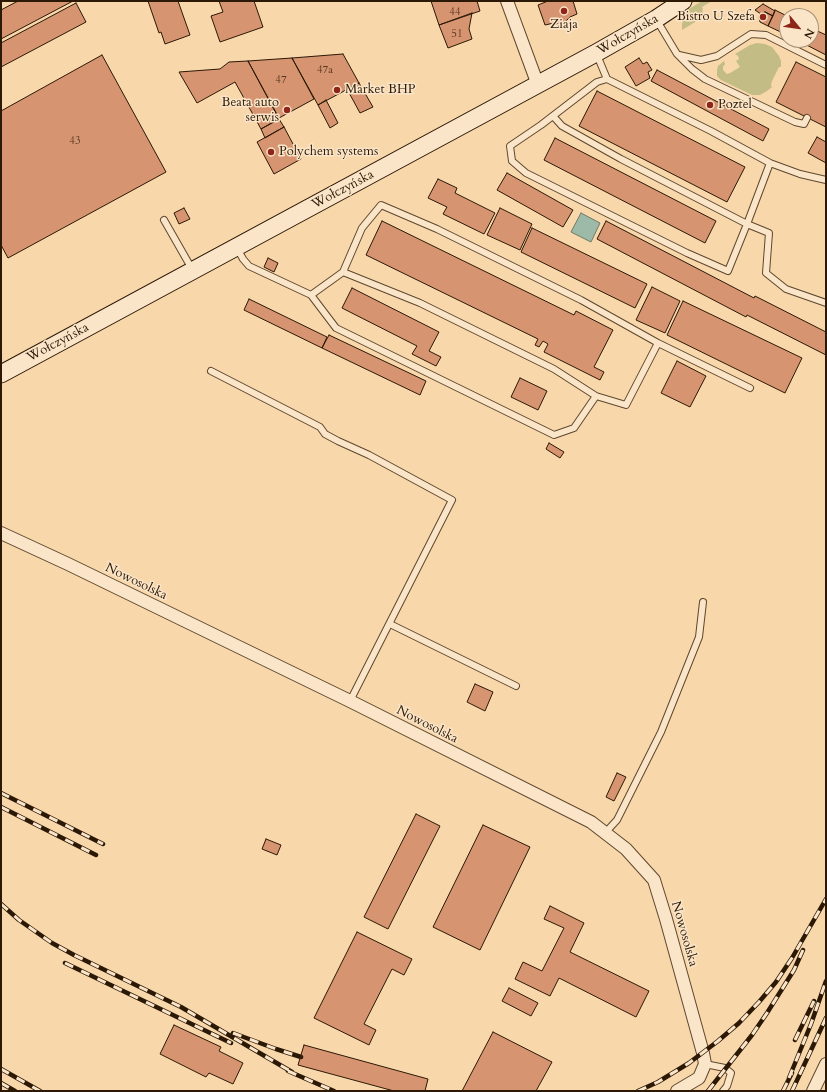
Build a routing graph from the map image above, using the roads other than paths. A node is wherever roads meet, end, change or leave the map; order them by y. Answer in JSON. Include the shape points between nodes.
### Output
{"nodes":[{"id":1,"x":507,"y":1,"type":"edge"},
{"id":2,"x":683,"y":1,"type":"edge"},
{"id":3,"x":656,"y":19,"type":"junction"},
{"id":4,"x":596,"y":53,"type":"junction"},
{"id":5,"x":677,"y":54,"type":"junction"},
{"id":6,"x":826,"y":65,"type":"edge"},
{"id":7,"x":606,"y":79,"type":"junction"},
{"id":8,"x":538,"y":85,"type":"junction"},
{"id":9,"x":553,"y":116,"type":"junction"},
{"id":10,"x":808,"y":118,"type":"dead end"},
{"id":11,"x":770,"y":163,"type":"junction"},
{"id":12,"x":826,"y":180,"type":"edge"},
{"id":13,"x":164,"y":220,"type":"dead end"},
{"id":14,"x":747,"y":224,"type":"junction"},
{"id":15,"x":236,"y":247,"type":"junction"},
{"id":16,"x":193,"y":270,"type":"junction"},
{"id":17,"x":343,"y":272,"type":"junction"},
{"id":18,"x":311,"y":295,"type":"junction"},
{"id":19,"x":826,"y":303,"type":"edge"},
{"id":20,"x":658,"y":343,"type":"junction"},
{"id":21,"x":211,"y":371,"type":"dead end"},
{"id":22,"x":1,"y":374,"type":"edge"},
{"id":23,"x":750,"y":388,"type":"dead end"},
{"id":24,"x":596,"y":396,"type":"junction"},
{"id":25,"x":1,"y":533,"type":"edge"},
{"id":26,"x":703,"y":602,"type":"dead end"},
{"id":27,"x":390,"y":624,"type":"junction"},
{"id":28,"x":516,"y":686,"type":"dead end"},
{"id":29,"x":350,"y":701,"type":"junction"},
{"id":30,"x":605,"y":833,"type":"junction"},
{"id":31,"x":705,"y":1064,"type":"junction"},
{"id":32,"x":826,"y":1064,"type":"edge"},
{"id":33,"x":677,"y":1091,"type":"edge"},
{"id":34,"x":724,"y":1091,"type":"edge"},
{"id":35,"x":813,"y":1091,"type":"edge"}],
"edges":[{"from":1,"to":8,"type":"street"},
{"from":2,"to":3,"type":"street","name":"Wołczyńska"},
{"from":3,"to":4,"type":"street","name":"Wołczyńska"},
{"from":3,"to":5,"type":"lane"},
{"from":4,"to":7,"type":"lane"},
{"from":4,"to":8,"type":"street","name":"Wołczyńska"},
{"from":5,"to":6,"type":"lane","via":[[701,60],[717,56],[751,34],[766,35]]},
{"from":5,"to":10,"type":"lane","via":[[706,78],[788,119],[804,124]]},
{"from":7,"to":9,"type":"lane","via":[[597,82]]},
{"from":7,"to":11,"type":"lane"},
{"from":8,"to":15,"type":"street","name":"Wołczyńska"},
{"from":9,"to":14,"type":"lane","via":[[568,130]]},
{"from":9,"to":14,"type":"lane","via":[[510,146],[512,161],[526,173],[728,271]]},
{"from":11,"to":12,"type":"lane"},
{"from":11,"to":14,"type":"lane"},
{"from":13,"to":16,"type":"lane"},
{"from":14,"to":19,"type":"lane","via":[[769,233],[766,273],[786,289]]},
{"from":15,"to":16,"type":"street","name":"Wołczyńska"},
{"from":15,"to":18,"type":"lane","via":[[249,266]]},
{"from":16,"to":22,"type":"street","name":"Wołczyńska"},
{"from":17,"to":18,"type":"lane"},
{"from":17,"to":20,"type":"lane","via":[[362,228],[381,205],[437,229],[574,297]]},
{"from":17,"to":24,"type":"lane","via":[[420,302],[554,369]]},
{"from":18,"to":24,"type":"lane","via":[[336,328],[554,435],[574,428]]},
{"from":20,"to":23,"type":"lane"},
{"from":20,"to":24,"type":"lane","via":[[626,405]]},
{"from":21,"to":27,"type":"lane","via":[[320,427],[325,434],[452,500]]},
{"from":25,"to":29,"type":"street","name":"Nowosolska"},
{"from":26,"to":30,"type":"lane","via":[[699,637],[661,732],[617,820]]},
{"from":27,"to":28,"type":"lane"},
{"from":27,"to":29,"type":"lane"},
{"from":29,"to":30,"type":"street","name":"Nowosolska","via":[[591,822]]},
{"from":30,"to":31,"type":"street","name":"Nowosolska","via":[[626,849],[654,880]]},
{"from":31,"to":33,"type":"street","via":[[699,1078]]},
{"from":31,"to":34,"type":"lane","via":[[725,1068],[731,1073]]},
{"from":32,"to":35,"type":"street"}]}
